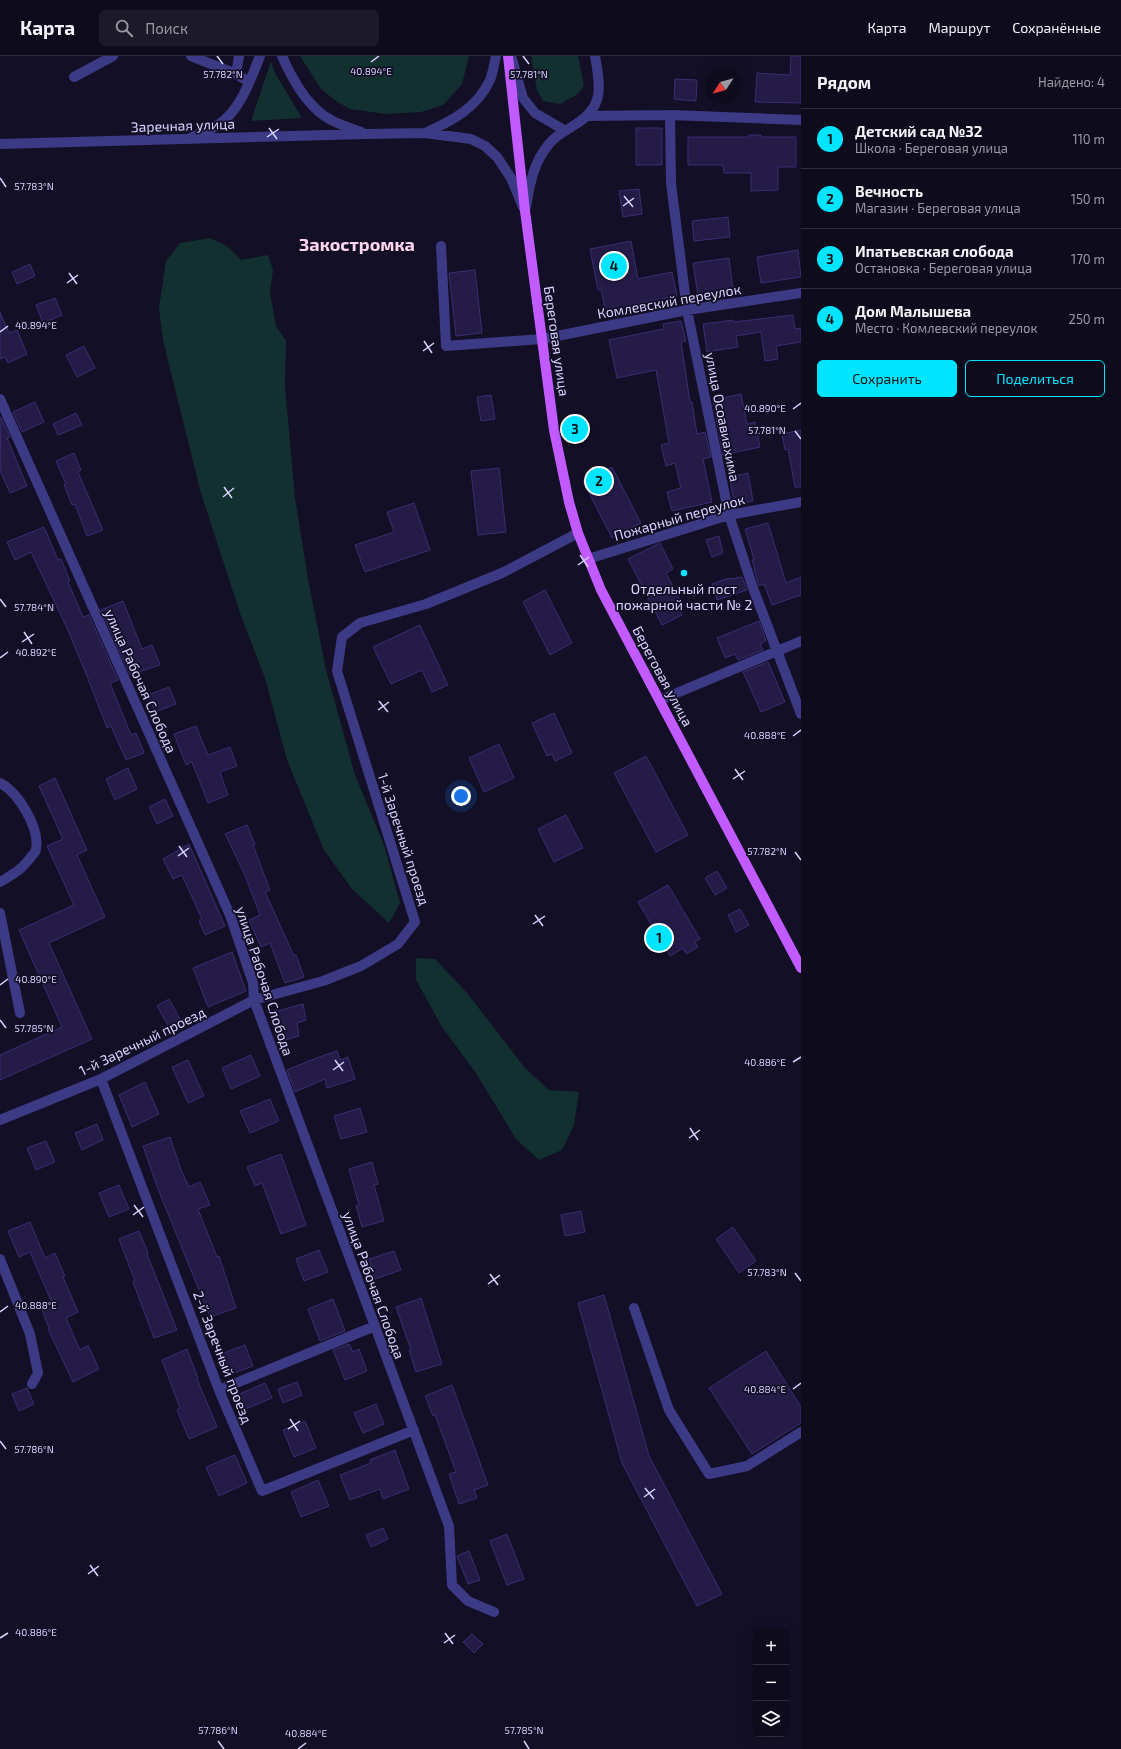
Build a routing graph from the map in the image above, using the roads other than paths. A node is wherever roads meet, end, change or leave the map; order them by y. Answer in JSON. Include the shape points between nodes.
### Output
{"nodes":[{"id":1,"x":113,"y":56,"type":"edge"},
{"id":2,"x":191,"y":56,"type":"edge"},
{"id":3,"x":239,"y":56,"type":"edge"},
{"id":4,"x":260,"y":56,"type":"edge"},
{"id":5,"x":282,"y":56,"type":"edge"},
{"id":6,"x":496,"y":56,"type":"edge"},
{"id":7,"x":508,"y":56,"type":"edge"},
{"id":8,"x":511,"y":56,"type":"edge"},
{"id":9,"x":595,"y":56,"type":"edge"},
{"id":10,"x":236,"y":74,"type":"junction"},
{"id":11,"x":74,"y":77,"type":"dead end"},
{"id":12,"x":249,"y":82,"type":"junction"},
{"id":13,"x":670,"y":115,"type":"junction"},
{"id":14,"x":587,"y":116,"type":"junction"},
{"id":15,"x":801,"y":120,"type":"edge"},
{"id":16,"x":564,"y":130,"type":"junction"},
{"id":17,"x":366,"y":134,"type":"junction"},
{"id":18,"x":425,"y":134,"type":"junction"},
{"id":19,"x":188,"y":139,"type":"junction"},
{"id":20,"x":0,"y":144,"type":"edge"},
{"id":21,"x":525,"y":211,"type":"junction"},
{"id":22,"x":441,"y":246,"type":"dead end"},
{"id":23,"x":801,"y":293,"type":"edge"},
{"id":24,"x":687,"y":310,"type":"junction"},
{"id":25,"x":542,"y":339,"type":"junction"},
{"id":26,"x":0,"y":399,"type":"edge"},
{"id":27,"x":801,"y":502,"type":"edge"},
{"id":28,"x":729,"y":515,"type":"junction"},
{"id":29,"x":578,"y":533,"type":"junction"},
{"id":30,"x":588,"y":558,"type":"junction"},
{"id":31,"x":801,"y":641,"type":"edge"},
{"id":32,"x":776,"y":651,"type":"junction"},
{"id":33,"x":660,"y":700,"type":"junction"},
{"id":34,"x":801,"y":714,"type":"edge"},
{"id":35,"x":0,"y":783,"type":"edge"},
{"id":36,"x":0,"y":882,"type":"edge"},
{"id":37,"x":0,"y":913,"type":"edge"},
{"id":38,"x":801,"y":968,"type":"edge"},
{"id":39,"x":254,"y":1000,"type":"junction"},
{"id":40,"x":20,"y":1013,"type":"dead end"},
{"id":41,"x":101,"y":1079,"type":"junction"},
{"id":42,"x":0,"y":1120,"type":"edge"},
{"id":43,"x":0,"y":1259,"type":"edge"},
{"id":44,"x":634,"y":1308,"type":"dead end"},
{"id":45,"x":375,"y":1326,"type":"junction"},
{"id":46,"x":32,"y":1384,"type":"dead end"},
{"id":47,"x":220,"y":1390,"type":"junction"},
{"id":48,"x":414,"y":1430,"type":"junction"},
{"id":49,"x":801,"y":1432,"type":"edge"},
{"id":50,"x":494,"y":1612,"type":"dead end"}],
"edges":[{"from":1,"to":11,"type":"street"},
{"from":2,"to":10,"type":"street"},
{"from":3,"to":10,"type":"street"},
{"from":4,"to":12,"type":"street"},
{"from":5,"to":17,"type":"street","via":[[296,85],[321,112],[330,120]]},
{"from":6,"to":18,"type":"street","via":[[491,79],[481,96],[467,110]]},
{"from":7,"to":21,"type":"main road"},
{"from":8,"to":16,"type":"street","via":[[523,98],[535,113]]},
{"from":9,"to":14,"type":"street","via":[[600,90],[595,105]]},
{"from":10,"to":12,"type":"street"},
{"from":12,"to":19,"type":"street","via":[[227,118],[217,126]]},
{"from":13,"to":14,"type":"street"},
{"from":13,"to":15,"type":"street"},
{"from":13,"to":24,"type":"street","name":"улица Осоавиахима","via":[[670,183]]},
{"from":14,"to":16,"type":"street","name":"Береговая улица"},
{"from":16,"to":21,"type":"street","name":"Береговая улица","via":[[541,154],[532,173]]},
{"from":17,"to":18,"type":"street","name":"Заречная улица"},
{"from":17,"to":19,"type":"street","name":"Заречная улица"},
{"from":18,"to":21,"type":"street","name":"Заречная улица","via":[[471,139],[484,146],[497,157],[511,178]]},
{"from":19,"to":20,"type":"street","name":"Заречная улица"},
{"from":21,"to":25,"type":"main road","name":"Береговая улица"},
{"from":22,"to":25,"type":"street","name":"Комлевский переулок","via":[[446,346]]},
{"from":23,"to":24,"type":"street","name":"Комлевский переулок"},
{"from":24,"to":25,"type":"street","name":"Комлевский переулок"},
{"from":24,"to":28,"type":"street","name":"улица Осоавиахима"},
{"from":25,"to":29,"type":"main road","name":"Береговая улица","via":[[554,430]]},
{"from":26,"to":39,"type":"street","name":"улица Рабочая Слобода","via":[[230,915],[253,983]]},
{"from":27,"to":28,"type":"street","name":"Пожарный переулок"},
{"from":28,"to":30,"type":"street","name":"Пожарный переулок"},
{"from":28,"to":32,"type":"street","name":"улица Осоавиахима"},
{"from":29,"to":30,"type":"main road","name":"Береговая улица"},
{"from":29,"to":39,"type":"street","name":"1-й Заречный проезд","via":[[502,573],[426,604],[360,623],[342,637],[337,671],[416,922],[398,944],[361,966],[323,981]]},
{"from":30,"to":33,"type":"main road","name":"Береговая улица","via":[[601,590]]},
{"from":31,"to":32,"type":"street"},
{"from":32,"to":33,"type":"street"},
{"from":32,"to":34,"type":"street","name":"улица Осоавиахима"},
{"from":33,"to":38,"type":"main road","name":"Береговая улица"},
{"from":35,"to":36,"type":"street","via":[[7,787],[27,812],[36,832],[36,850],[21,870]]},
{"from":37,"to":40,"type":"street"},
{"from":39,"to":41,"type":"street","name":"1-й Заречный проезд"},
{"from":39,"to":45,"type":"street","name":"улица Рабочая Слобода"},
{"from":41,"to":42,"type":"street","name":"1-й Заречный проезд"},
{"from":41,"to":47,"type":"street","name":"2-й Заречный проезд"},
{"from":43,"to":46,"type":"street","via":[[30,1334],[38,1373]]},
{"from":44,"to":49,"type":"street","via":[[669,1410],[709,1474],[747,1466]]},
{"from":45,"to":47,"type":"street"},
{"from":45,"to":48,"type":"street","name":"улица Рабочая Слобода"},
{"from":47,"to":48,"type":"street","name":"2-й Заречный проезд","via":[[262,1491]]},
{"from":48,"to":50,"type":"street","name":"улица Рабочая Слобода","via":[[449,1526],[452,1585],[468,1601]]}]}
